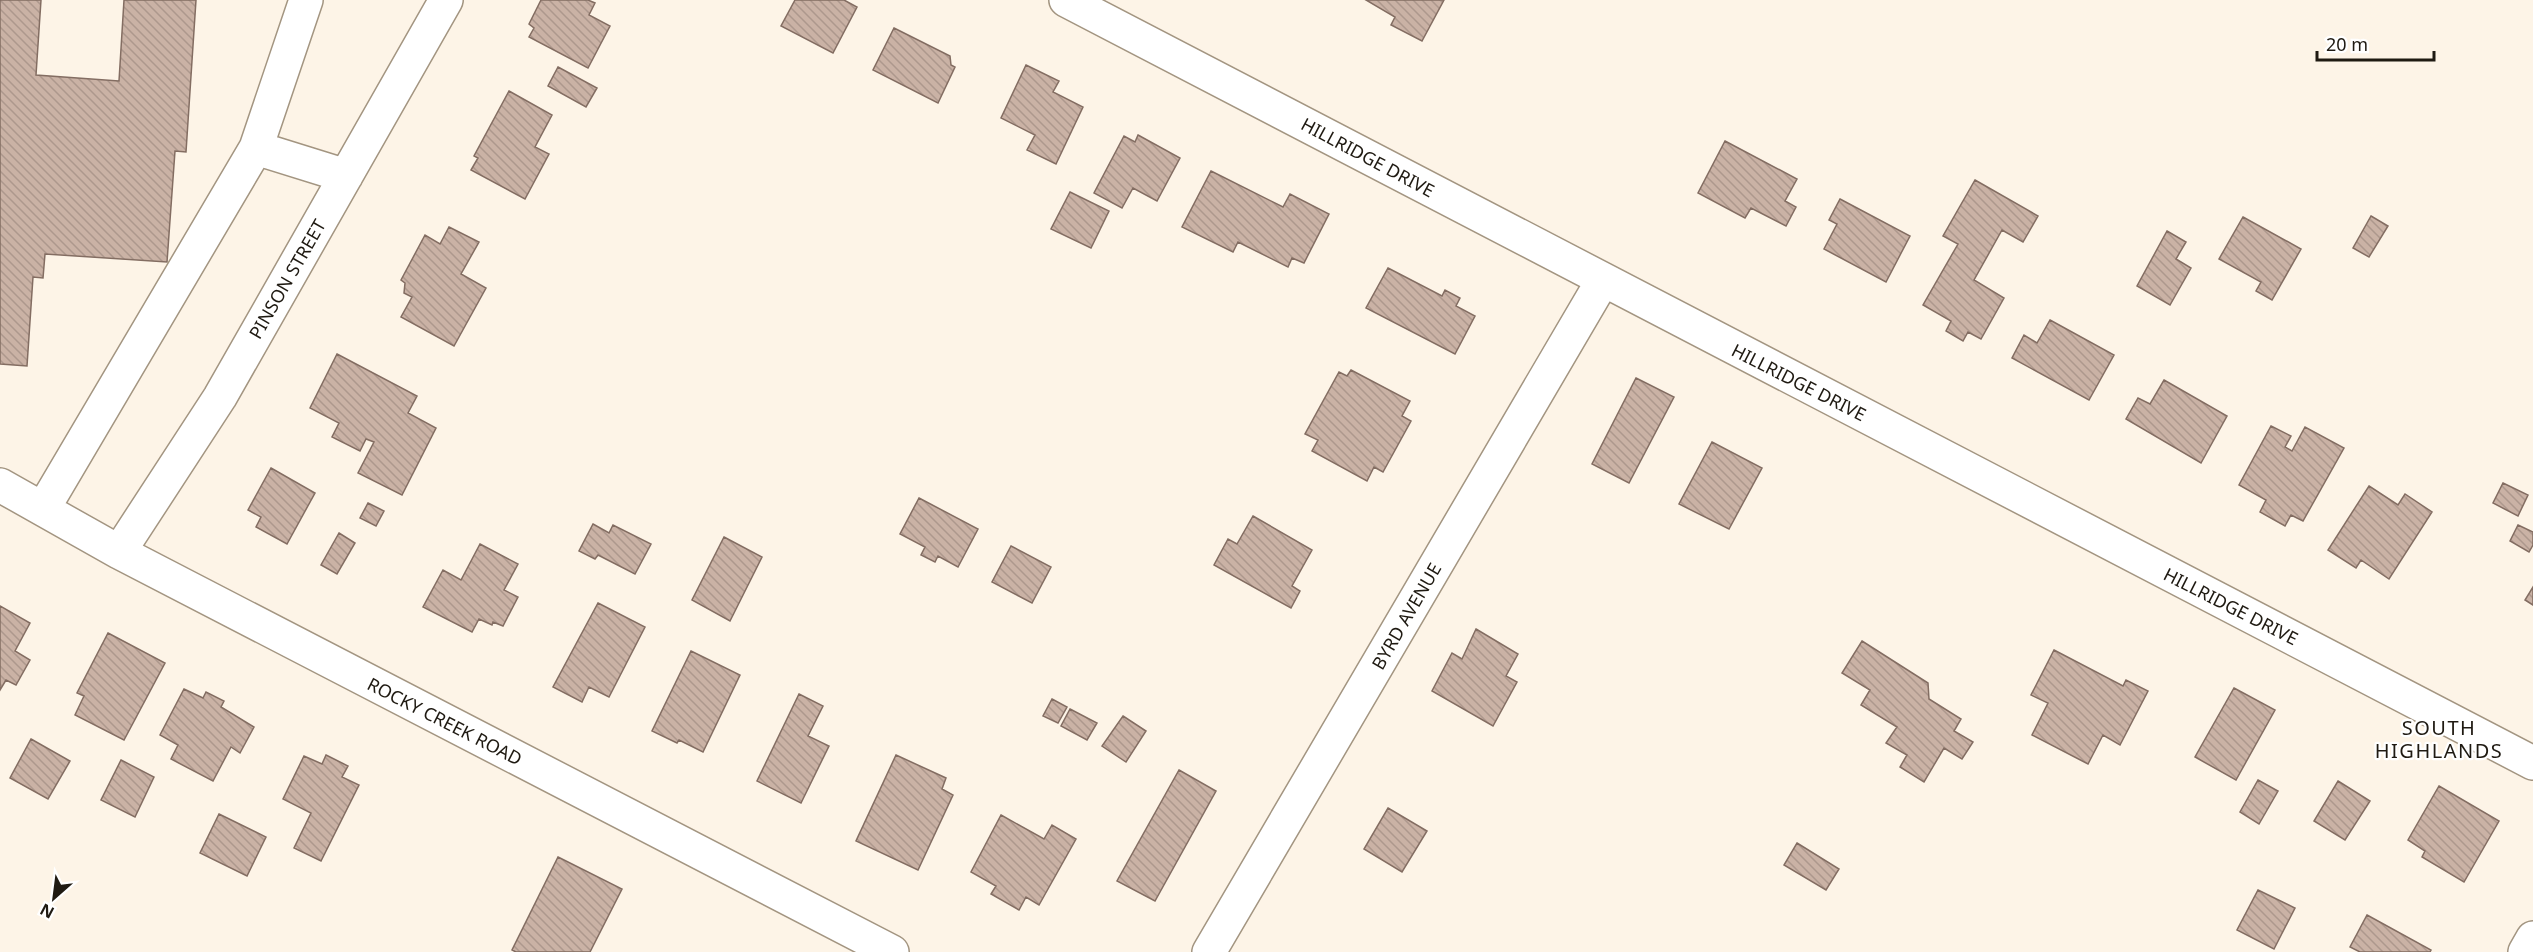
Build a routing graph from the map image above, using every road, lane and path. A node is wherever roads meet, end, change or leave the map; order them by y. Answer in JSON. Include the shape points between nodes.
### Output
{"nodes":[{"id":1,"x":306,"y":0,"type":"edge"},
{"id":2,"x":446,"y":0,"type":"edge"},
{"id":3,"x":1066,"y":0,"type":"edge"},
{"id":4,"x":256,"y":148,"type":"junction"},
{"id":5,"x":346,"y":176,"type":"junction"},
{"id":6,"x":1603,"y":280,"type":"junction"},
{"id":7,"x":0,"y":485,"type":"edge"},
{"id":8,"x":43,"y":509,"type":"junction"},
{"id":9,"x":119,"y":552,"type":"junction"},
{"id":10,"x":2533,"y":763,"type":"edge"},
{"id":11,"x":2533,"y":938,"type":"edge"},
{"id":12,"x":892,"y":952,"type":"edge"},
{"id":13,"x":1209,"y":952,"type":"edge"},
{"id":14,"x":2525,"y":952,"type":"edge"}],
"edges":[{"from":1,"to":4,"type":"street"},
{"from":2,"to":5,"type":"street","name":"PINSON STREET"},
{"from":3,"to":6,"type":"street","name":"HILLRIDGE DRIVE"},
{"from":4,"to":5,"type":"street"},
{"from":4,"to":8,"type":"street"},
{"from":5,"to":9,"type":"street","name":"PINSON STREET","via":[[220,397]]},
{"from":6,"to":10,"type":"street","name":"HILLRIDGE DRIVE"},
{"from":6,"to":13,"type":"street","name":"BYRD AVENUE"},
{"from":7,"to":8,"type":"street","name":"ROCKY CREEK ROAD"},
{"from":8,"to":9,"type":"street","name":"ROCKY CREEK ROAD"},
{"from":9,"to":12,"type":"street","name":"ROCKY CREEK ROAD"},
{"from":11,"to":14,"type":"street"}]}
